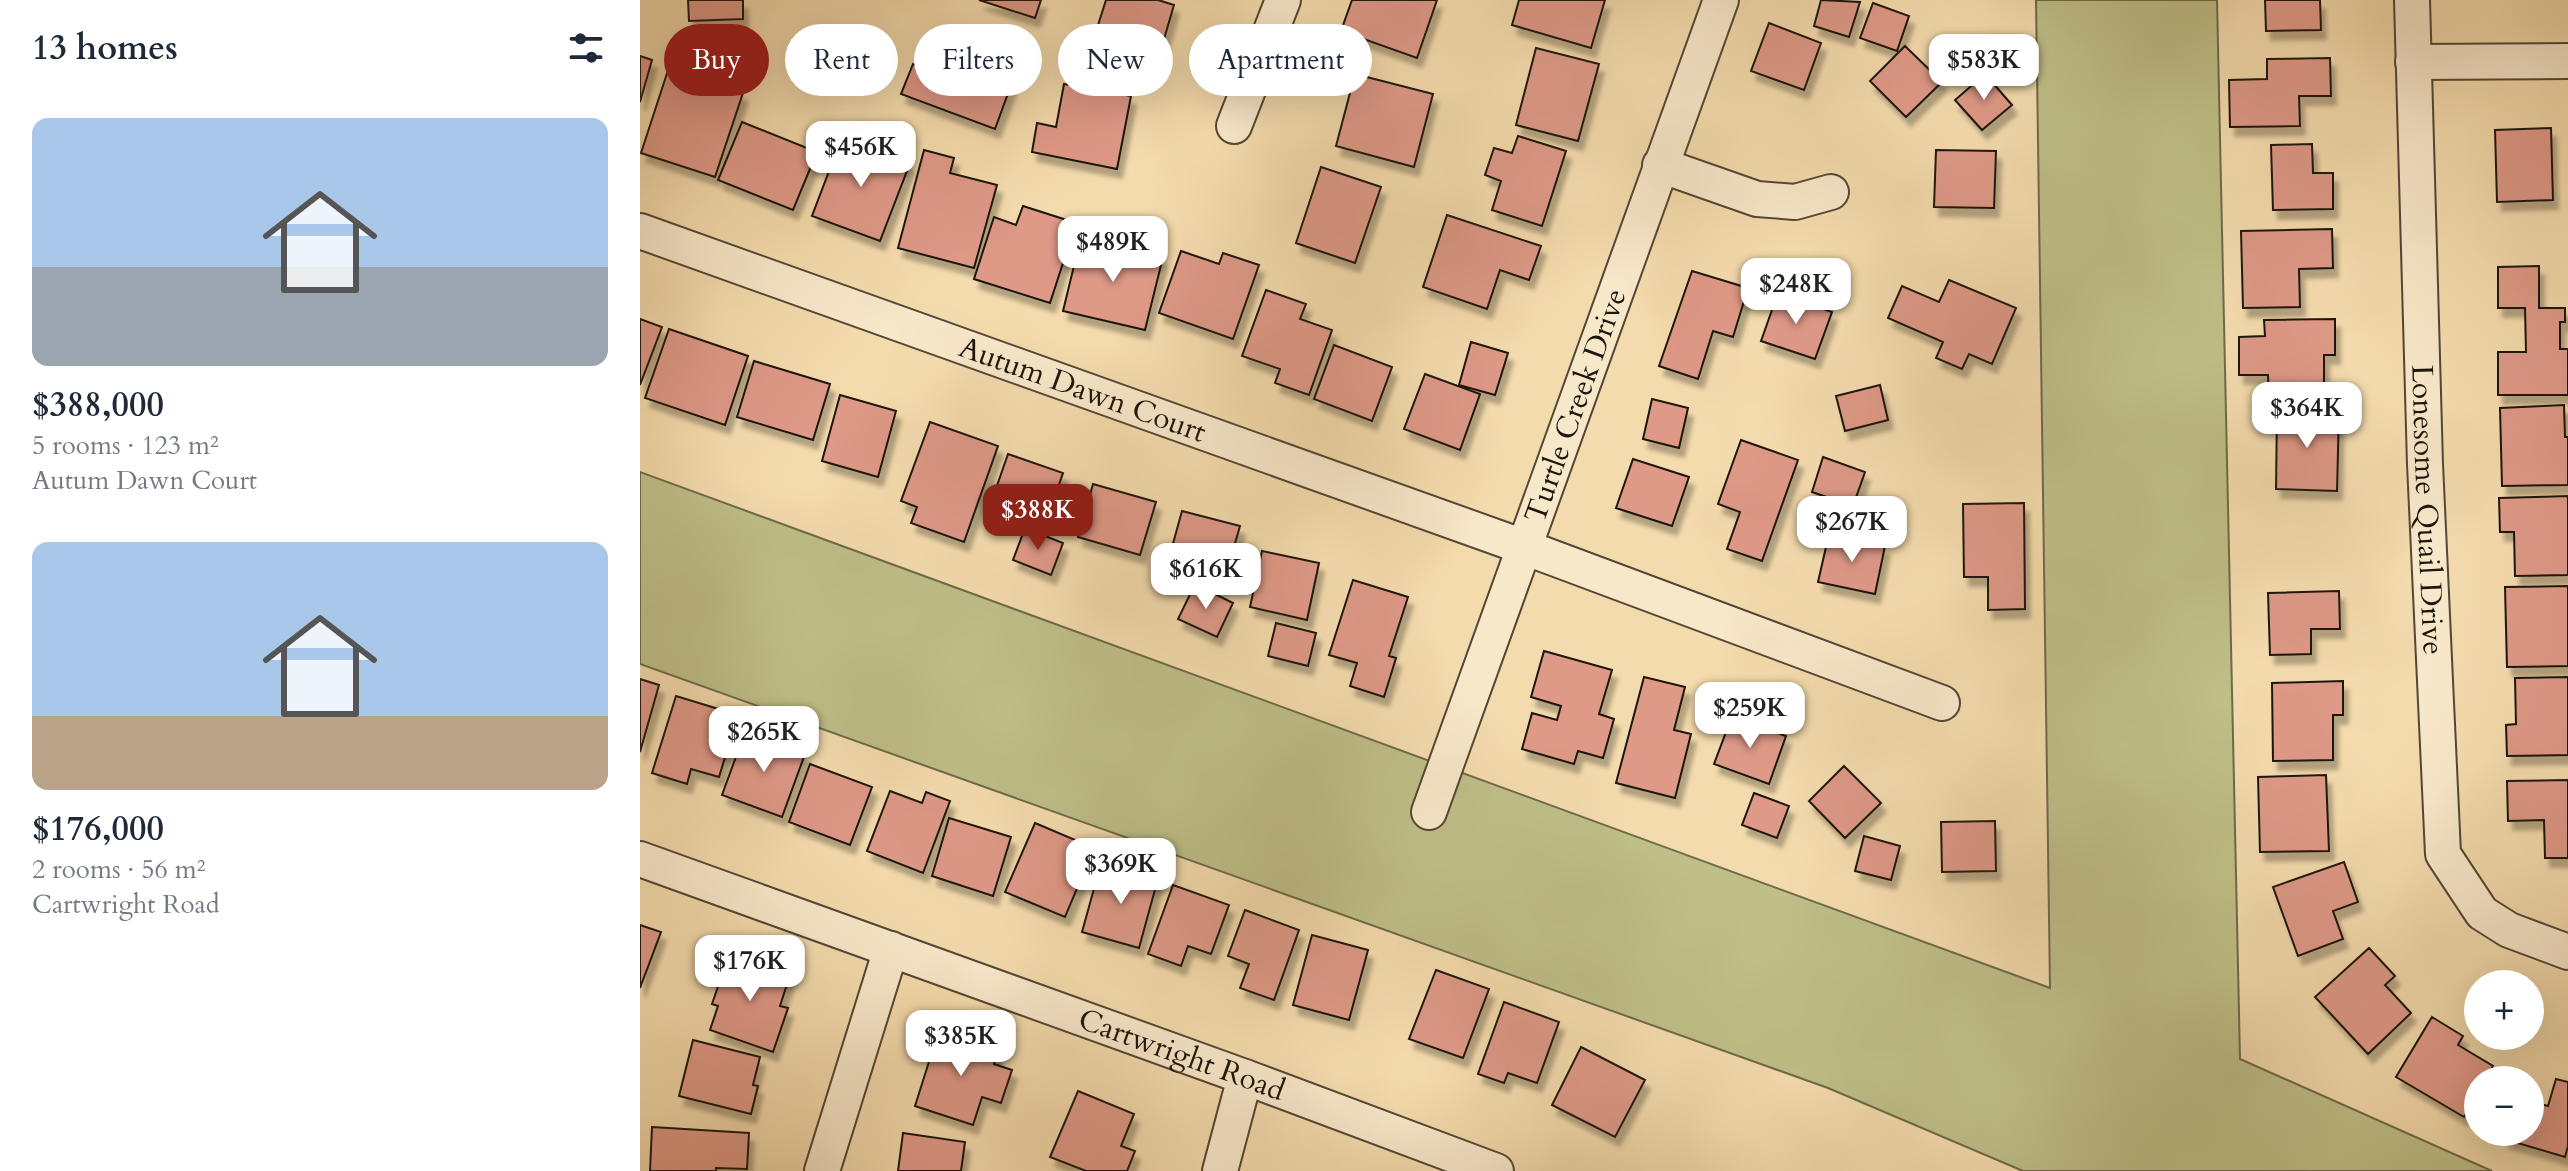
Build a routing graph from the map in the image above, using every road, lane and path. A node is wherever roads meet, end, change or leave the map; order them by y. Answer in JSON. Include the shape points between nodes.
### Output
{"nodes":[{"id":1,"x":1283,"y":0,"type":"edge"},
{"id":2,"x":1721,"y":0,"type":"edge"},
{"id":3,"x":2412,"y":0,"type":"edge"},
{"id":4,"x":2568,"y":61,"type":"edge"},
{"id":5,"x":2413,"y":62,"type":"junction"},
{"id":6,"x":1234,"y":126,"type":"dead end"},
{"id":7,"x":1660,"y":165,"type":"junction"},
{"id":8,"x":1831,"y":192,"type":"dead end"},
{"id":9,"x":640,"y":231,"type":"edge"},
{"id":10,"x":1524,"y":547,"type":"junction"},
{"id":11,"x":1942,"y":703,"type":"dead end"},
{"id":12,"x":1429,"y":812,"type":"dead end"},
{"id":13,"x":640,"y":859,"type":"edge"},
{"id":14,"x":891,"y":949,"type":"junction"},
{"id":15,"x":2568,"y":952,"type":"edge"},
{"id":16,"x":1245,"y":1077,"type":"junction"},
{"id":17,"x":822,"y":1171,"type":"edge"},
{"id":18,"x":1220,"y":1171,"type":"edge"},
{"id":19,"x":1496,"y":1171,"type":"edge"}],
"edges":[{"from":1,"to":6,"type":"street"},
{"from":2,"to":7,"type":"street","name":"Turtle Creek Drive"},
{"from":3,"to":5,"type":"street","name":"Lonesome Quail Drive"},
{"from":4,"to":5,"type":"street"},
{"from":5,"to":15,"type":"street","name":"Lonesome Quail Drive","via":[[2443,854],[2482,913],[2509,930]]},
{"from":7,"to":8,"type":"street","via":[[1757,199],[1795,202]]},
{"from":7,"to":10,"type":"street","name":"Turtle Creek Drive"},
{"from":9,"to":10,"type":"street","name":"Autum Dawn Court"},
{"from":10,"to":11,"type":"street","name":"Autum Dawn Court"},
{"from":10,"to":12,"type":"street","name":"Turtle Creek Drive"},
{"from":13,"to":14,"type":"street","name":"Cartwright Road"},
{"from":14,"to":16,"type":"street","name":"Cartwright Road"},
{"from":14,"to":17,"type":"street"},
{"from":16,"to":18,"type":"street"},
{"from":16,"to":19,"type":"street","name":"Cartwright Road"}]}
